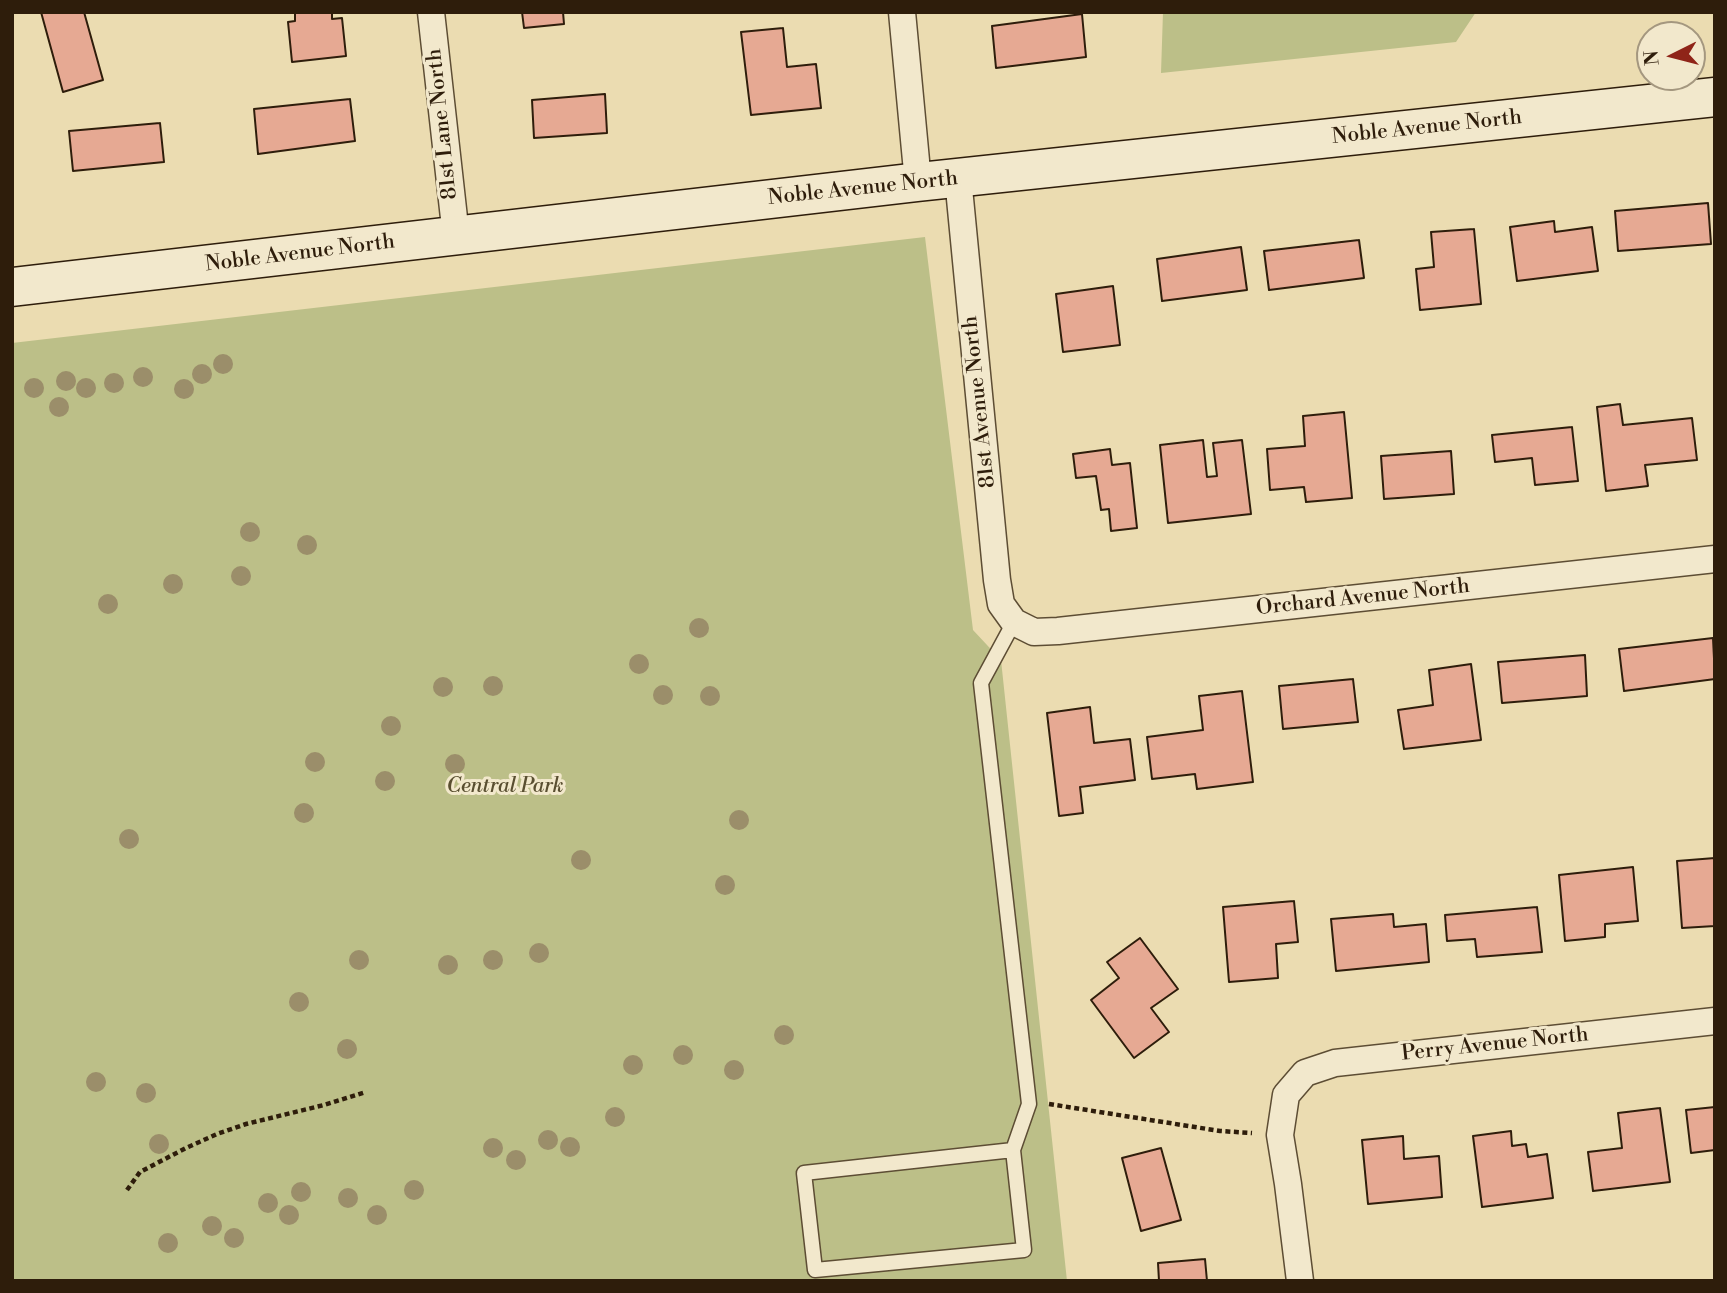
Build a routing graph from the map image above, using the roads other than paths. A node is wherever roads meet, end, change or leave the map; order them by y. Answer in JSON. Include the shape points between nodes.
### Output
{"nodes":[{"id":1,"x":431,"y":12,"type":"edge"},
{"id":2,"x":902,"y":12,"type":"edge"},
{"id":3,"x":1715,"y":97,"type":"edge"},
{"id":4,"x":958,"y":178,"type":"junction"},
{"id":5,"x":918,"y":182,"type":"junction"},
{"id":6,"x":456,"y":236,"type":"junction"},
{"id":7,"x":12,"y":287,"type":"edge"},
{"id":8,"x":1715,"y":559,"type":"edge"},
{"id":9,"x":1014,"y":622,"type":"junction"},
{"id":10,"x":1715,"y":1021,"type":"edge"},
{"id":11,"x":1013,"y":1150,"type":"junction"},
{"id":12,"x":1300,"y":1281,"type":"edge"}],
"edges":[{"from":1,"to":6,"type":"street","name":"81st Lane North"},
{"from":2,"to":5,"type":"street"},
{"from":3,"to":4,"type":"street","name":"Noble Avenue North"},
{"from":4,"to":5,"type":"street","name":"Noble Avenue North"},
{"from":4,"to":9,"type":"street","name":"81st Avenue North","via":[[997,580],[1001,604]]},
{"from":5,"to":6,"type":"street","name":"Noble Avenue North"},
{"from":6,"to":7,"type":"street","name":"Noble Avenue North"},
{"from":8,"to":9,"type":"street","name":"Orchard Avenue North","via":[[1058,631],[1034,632]]},
{"from":9,"to":11,"type":"lane","via":[[981,683],[1029,1104]]},
{"from":10,"to":12,"type":"street","name":"Perry Avenue North","via":[[1335,1063],[1305,1073],[1286,1095],[1280,1135]]},
{"from":11,"to":11,"type":"lane","via":[[1024,1250],[815,1270],[804,1173]]}]}
